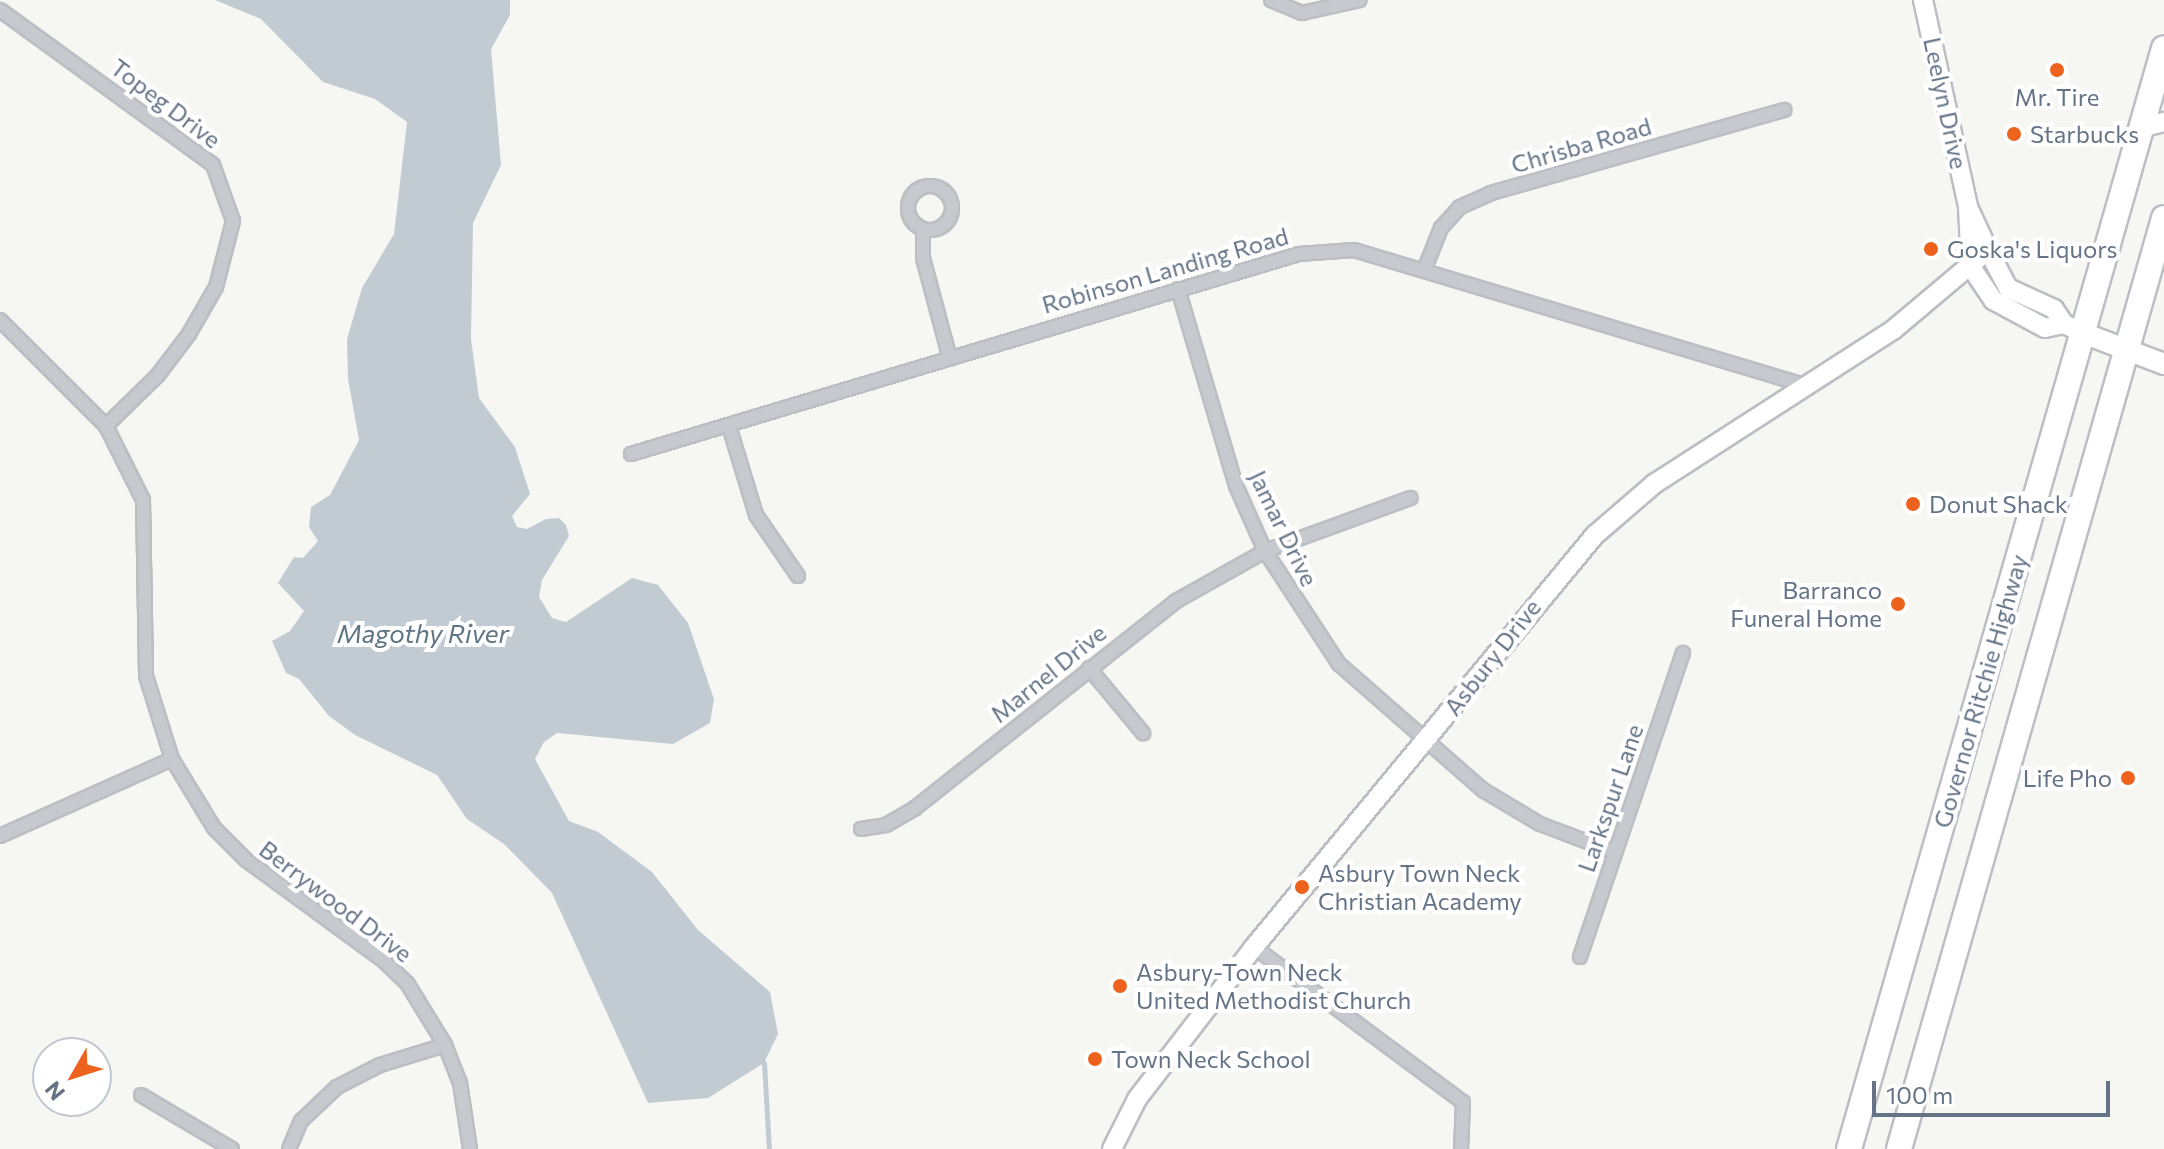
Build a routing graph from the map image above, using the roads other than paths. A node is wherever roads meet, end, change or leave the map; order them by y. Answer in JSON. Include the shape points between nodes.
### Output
{"nodes":[{"id":1,"x":1271,"y":0,"type":"edge"},
{"id":2,"x":1360,"y":0,"type":"edge"},
{"id":3,"x":1923,"y":0,"type":"edge"},
{"id":4,"x":0,"y":10,"type":"edge"},
{"id":5,"x":2164,"y":48,"type":"edge"},
{"id":6,"x":1785,"y":110,"type":"dead end"},
{"id":7,"x":2153,"y":125,"type":"edge"},
{"id":8,"x":1968,"y":207,"type":"junction"},
{"id":9,"x":2164,"y":218,"type":"edge"},
{"id":10,"x":923,"y":229,"type":"dead end"},
{"id":11,"x":1988,"y":250,"type":"junction"},
{"id":12,"x":1971,"y":267,"type":"junction"},
{"id":13,"x":1425,"y":268,"type":"junction"},
{"id":14,"x":1178,"y":289,"type":"junction"},
{"id":15,"x":0,"y":320,"type":"edge"},
{"id":16,"x":2073,"y":328,"type":"junction"},
{"id":17,"x":2127,"y":350,"type":"junction"},
{"id":18,"x":949,"y":355,"type":"junction"},
{"id":19,"x":2164,"y":364,"type":"edge"},
{"id":20,"x":1807,"y":386,"type":"junction"},
{"id":21,"x":106,"y":426,"type":"junction"},
{"id":22,"x":729,"y":426,"type":"junction"},
{"id":23,"x":631,"y":454,"type":"dead end"},
{"id":24,"x":1411,"y":498,"type":"dead end"},
{"id":25,"x":1265,"y":551,"type":"junction"},
{"id":26,"x":798,"y":576,"type":"dead end"},
{"id":27,"x":1683,"y":653,"type":"dead end"},
{"id":28,"x":1089,"y":668,"type":"junction"},
{"id":29,"x":1143,"y":733,"type":"dead end"},
{"id":30,"x":1424,"y":742,"type":"junction"},
{"id":31,"x":172,"y":759,"type":"junction"},
{"id":32,"x":861,"y":829,"type":"dead end"},
{"id":33,"x":0,"y":836,"type":"edge"},
{"id":34,"x":1614,"y":852,"type":"junction"},
{"id":35,"x":1254,"y":947,"type":"junction"},
{"id":36,"x":1580,"y":957,"type":"dead end"},
{"id":37,"x":445,"y":1045,"type":"junction"},
{"id":38,"x":141,"y":1095,"type":"dead end"},
{"id":39,"x":232,"y":1149,"type":"edge"},
{"id":40,"x":289,"y":1149,"type":"edge"},
{"id":41,"x":470,"y":1149,"type":"edge"},
{"id":42,"x":1112,"y":1149,"type":"edge"},
{"id":43,"x":1461,"y":1149,"type":"edge"},
{"id":44,"x":1849,"y":1149,"type":"edge"},
{"id":45,"x":1899,"y":1149,"type":"edge"}],
"edges":[{"from":1,"to":2,"type":"street","via":[[1302,13]]},
{"from":3,"to":8,"type":"street","name":"Leelyn Drive"},
{"from":4,"to":21,"type":"street","name":"Topeg Drive","via":[[213,165],[233,221],[216,287],[189,334],[156,377]]},
{"from":5,"to":7,"type":"highway","name":"Governor Ritchie Highway"},
{"from":6,"to":13,"type":"street","name":"Chrisba Road","via":[[1491,193],[1460,207],[1441,228]]},
{"from":7,"to":16,"type":"highway","name":"Governor Ritchie Highway"},
{"from":8,"to":11,"type":"street","name":"Leelyn Drive"},
{"from":8,"to":12,"type":"street","name":"Leelyn Drive"},
{"from":9,"to":17,"type":"highway","name":"Governor Ritchie Highway"},
{"from":10,"to":18,"type":"street","via":[[923,258]]},
{"from":11,"to":12,"type":"street","name":"Asbury Drive"},
{"from":11,"to":16,"type":"street","name":"Leelyn Drive","via":[[2008,288],[2054,309]]},
{"from":12,"to":16,"type":"street","via":[[1993,300],[2008,311],[2045,328]]},
{"from":12,"to":20,"type":"street","name":"Asbury Drive","via":[[1893,330]]},
{"from":13,"to":14,"type":"street","name":"Robinson Landing Road","via":[[1354,250],[1299,254]]},
{"from":13,"to":20,"type":"street","name":"Robinson Landing Road"},
{"from":14,"to":18,"type":"street","name":"Robinson Landing Road"},
{"from":14,"to":25,"type":"street","name":"Jamar Drive","via":[[1236,486]]},
{"from":15,"to":21,"type":"street","name":"Berrywood Drive"},
{"from":16,"to":17,"type":"main road"},
{"from":16,"to":44,"type":"highway","name":"Governor Ritchie Highway"},
{"from":17,"to":19,"type":"main road"},
{"from":17,"to":45,"type":"highway","name":"Governor Ritchie Highway"},
{"from":18,"to":22,"type":"street","name":"Robinson Landing Road"},
{"from":20,"to":30,"type":"street","name":"Asbury Drive","via":[[1654,484],[1595,535]]},
{"from":21,"to":31,"type":"street","name":"Berrywood Drive","via":[[143,500],[146,676]]},
{"from":22,"to":23,"type":"street","name":"Robinson Landing Road"},
{"from":22,"to":26,"type":"street","via":[[756,515]]},
{"from":24,"to":25,"type":"street","name":"Marnel Drive"},
{"from":25,"to":28,"type":"street","name":"Marnel Drive","via":[[1176,601]]},
{"from":25,"to":30,"type":"street","name":"Jamar Drive","via":[[1339,664]]},
{"from":27,"to":34,"type":"street","name":"Larkspur Lane"},
{"from":28,"to":29,"type":"street"},
{"from":28,"to":32,"type":"street","name":"Marnel Drive","via":[[915,808],[886,825]]},
{"from":30,"to":34,"type":"street","name":"Jamar Drive","via":[[1483,790],[1540,824]]},
{"from":30,"to":35,"type":"street","name":"Asbury Drive"},
{"from":31,"to":33,"type":"street"},
{"from":31,"to":37,"type":"street","name":"Berrywood Drive","via":[[214,828],[279,888],[384,961],[407,983]]},
{"from":34,"to":36,"type":"street","name":"Larkspur Lane"},
{"from":35,"to":42,"type":"street","name":"Asbury Drive","via":[[1137,1099]]},
{"from":35,"to":43,"type":"street","via":[[1463,1102]]},
{"from":37,"to":40,"type":"street","via":[[380,1065],[337,1087],[301,1121]]},
{"from":37,"to":41,"type":"street","name":"Berrywood Drive","via":[[460,1083]]},
{"from":38,"to":39,"type":"street"}]}
